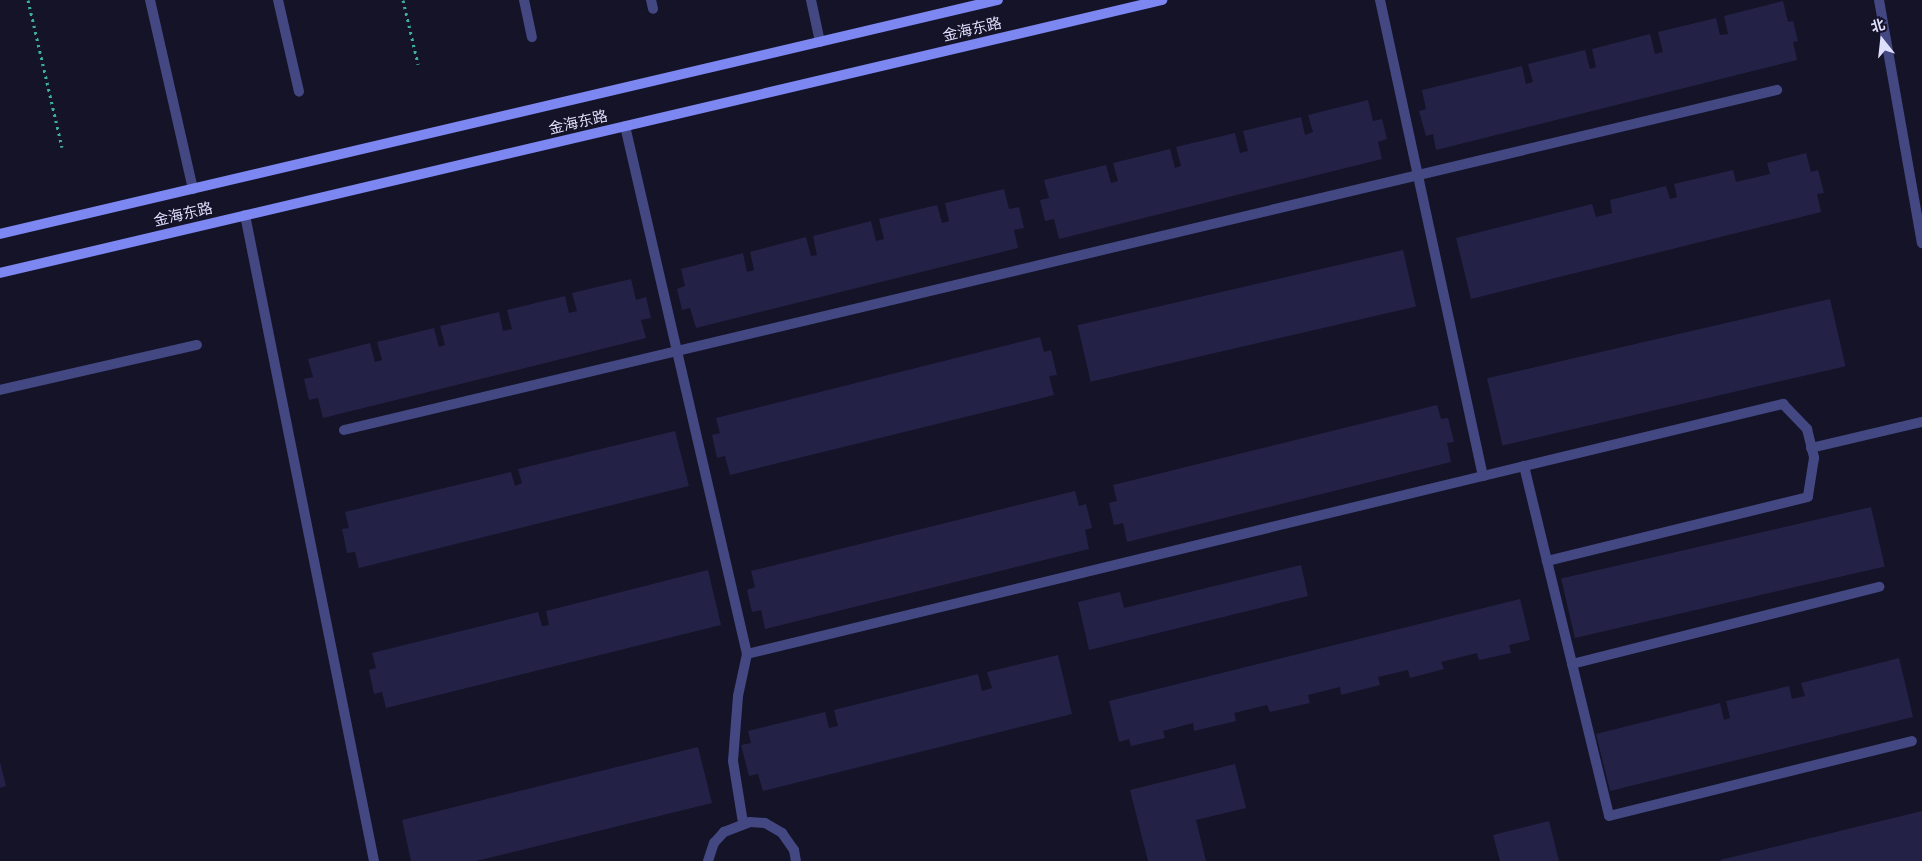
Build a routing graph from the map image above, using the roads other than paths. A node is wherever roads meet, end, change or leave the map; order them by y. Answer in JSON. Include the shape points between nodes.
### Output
{"nodes":[{"id":1,"x":150,"y":0,"type":"edge"},
{"id":2,"x":278,"y":0,"type":"edge"},
{"id":3,"x":524,"y":0,"type":"edge"},
{"id":4,"x":811,"y":0,"type":"edge"},
{"id":5,"x":998,"y":0,"type":"edge"},
{"id":6,"x":1162,"y":0,"type":"edge"},
{"id":7,"x":1380,"y":0,"type":"edge"},
{"id":8,"x":1879,"y":0,"type":"edge"},
{"id":9,"x":532,"y":37,"type":"dead end"},
{"id":10,"x":820,"y":42,"type":"junction"},
{"id":11,"x":1777,"y":90,"type":"dead end"},
{"id":12,"x":299,"y":92,"type":"dead end"},
{"id":13,"x":625,"y":126,"type":"junction"},
{"id":14,"x":1418,"y":175,"type":"junction"},
{"id":15,"x":193,"y":189,"type":"junction"},
{"id":16,"x":245,"y":215,"type":"junction"},
{"id":17,"x":0,"y":234,"type":"edge"},
{"id":18,"x":1922,"y":243,"type":"edge"},
{"id":19,"x":0,"y":273,"type":"edge"},
{"id":20,"x":197,"y":345,"type":"dead end"},
{"id":21,"x":677,"y":351,"type":"junction"},
{"id":22,"x":0,"y":390,"type":"edge"},
{"id":23,"x":1922,"y":422,"type":"edge"},
{"id":24,"x":344,"y":430,"type":"dead end"},
{"id":25,"x":1811,"y":448,"type":"junction"},
{"id":26,"x":1524,"y":466,"type":"junction"},
{"id":27,"x":1483,"y":476,"type":"junction"},
{"id":28,"x":1547,"y":561,"type":"junction"},
{"id":29,"x":1878,"y":587,"type":"dead end"},
{"id":30,"x":747,"y":654,"type":"junction"},
{"id":31,"x":1572,"y":664,"type":"junction"},
{"id":32,"x":1912,"y":741,"type":"dead end"},
{"id":33,"x":742,"y":823,"type":"junction"},
{"id":34,"x":374,"y":861,"type":"edge"},
{"id":35,"x":708,"y":861,"type":"edge"},
{"id":36,"x":796,"y":861,"type":"edge"}],
"edges":[{"from":1,"to":15,"type":"street"},
{"from":2,"to":12,"type":"street"},
{"from":3,"to":9,"type":"street"},
{"from":4,"to":10,"type":"street"},
{"from":5,"to":10,"type":"main road","name":"金海东路"},
{"from":6,"to":13,"type":"main road","name":"金海东路"},
{"from":7,"to":14,"type":"street"},
{"from":8,"to":18,"type":"street"},
{"from":10,"to":15,"type":"main road","name":"金海东路"},
{"from":11,"to":14,"type":"street"},
{"from":13,"to":16,"type":"main road","name":"金海东路"},
{"from":13,"to":21,"type":"street"},
{"from":14,"to":21,"type":"street"},
{"from":14,"to":27,"type":"street"},
{"from":15,"to":17,"type":"main road","name":"金海东路"},
{"from":16,"to":19,"type":"main road","name":"金海东路"},
{"from":16,"to":34,"type":"street"},
{"from":20,"to":22,"type":"street"},
{"from":21,"to":24,"type":"street"},
{"from":21,"to":30,"type":"street"},
{"from":23,"to":25,"type":"street"},
{"from":25,"to":26,"type":"street","via":[[1807,429],[1783,404]]},
{"from":25,"to":28,"type":"street","via":[[1814,458],[1808,497]]},
{"from":26,"to":27,"type":"street"},
{"from":26,"to":28,"type":"street"},
{"from":27,"to":30,"type":"street"},
{"from":28,"to":31,"type":"street"},
{"from":29,"to":31,"type":"street"},
{"from":30,"to":33,"type":"street","via":[[738,696],[733,761]]},
{"from":31,"to":32,"type":"street","via":[[1609,816]]},
{"from":33,"to":35,"type":"street","via":[[724,832],[714,843]]},
{"from":33,"to":36,"type":"street","via":[[774,827],[789,841]]}]}
